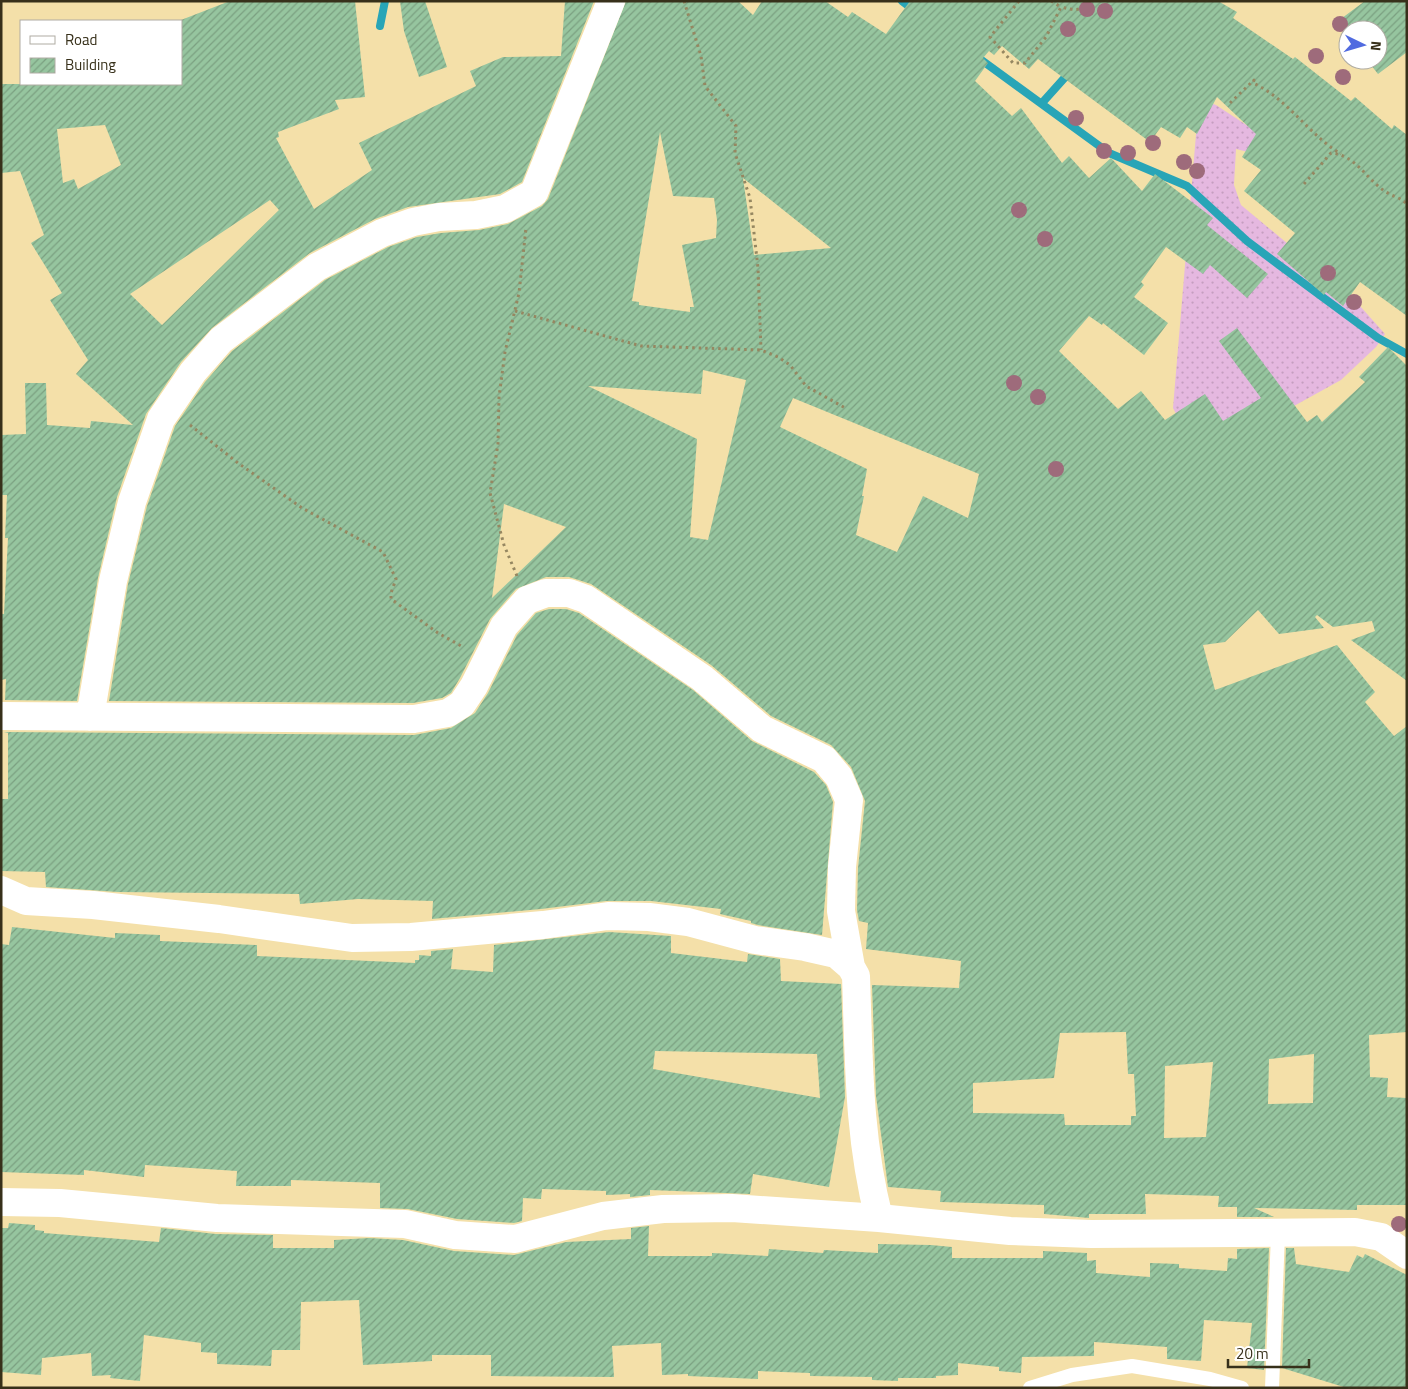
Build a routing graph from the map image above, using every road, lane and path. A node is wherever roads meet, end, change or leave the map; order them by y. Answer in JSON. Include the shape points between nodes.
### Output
{"nodes":[{"id":1,"x":611,"y":1,"type":"edge"},
{"id":2,"x":684,"y":1,"type":"edge"},
{"id":3,"x":1020,"y":1,"type":"edge"},
{"id":4,"x":1051,"y":1,"type":"edge"},
{"id":5,"x":1090,"y":2,"type":"edge"},
{"id":6,"x":1061,"y":8,"type":"junction"},
{"id":7,"x":1230,"y":103,"type":"dead end"},
{"id":8,"x":1341,"y":154,"type":"junction"},
{"id":9,"x":1304,"y":184,"type":"dead end"},
{"id":10,"x":534,"y":193,"type":"junction"},
{"id":11,"x":1407,"y":204,"type":"edge"},
{"id":12,"x":515,"y":311,"type":"junction"},
{"id":13,"x":761,"y":350,"type":"junction"},
{"id":14,"x":168,"y":408,"type":"junction"},
{"id":15,"x":846,"y":409,"type":"dead end"},
{"id":16,"x":527,"y":600,"type":"junction"},
{"id":17,"x":486,"y":659,"type":"junction"},
{"id":18,"x":1,"y":716,"type":"edge"},
{"id":19,"x":90,"y":718,"type":"junction"},
{"id":20,"x":1,"y":890,"type":"edge"},
{"id":21,"x":851,"y":967,"type":"junction"},
{"id":22,"x":1,"y":1202,"type":"edge"},
{"id":23,"x":879,"y":1218,"type":"junction"},
{"id":24,"x":1278,"y":1234,"type":"junction"},
{"id":25,"x":1407,"y":1255,"type":"edge"},
{"id":26,"x":1030,"y":1388,"type":"edge"},
{"id":27,"x":1242,"y":1388,"type":"edge"},
{"id":28,"x":1272,"y":1388,"type":"edge"}],
"edges":[{"from":1,"to":10,"type":"street"},
{"from":2,"to":13,"type":"path","via":[[701,56],[707,92],[736,126],[735,153],[750,198],[758,268]]},
{"from":3,"to":6,"type":"path","via":[[990,37],[1013,63],[1025,63],[1046,37]]},
{"from":4,"to":6,"type":"path"},
{"from":5,"to":6,"type":"path","via":[[1078,11]]},
{"from":7,"to":8,"type":"path","via":[[1254,80],[1253,83],[1265,88],[1326,145]]},
{"from":8,"to":9,"type":"path","via":[[1331,153]]},
{"from":8,"to":11,"type":"path","via":[[1383,190]]},
{"from":10,"to":12,"type":"path","via":[[523,244]]},
{"from":10,"to":14,"type":"street","via":[[505,209],[476,215],[438,217],[405,225],[382,233],[317,267],[221,340]]},
{"from":12,"to":13,"type":"path","via":[[641,346]]},
{"from":12,"to":16,"type":"path","via":[[499,397],[498,444],[490,493],[504,545]]},
{"from":13,"to":15,"type":"path","via":[[790,365],[806,386]]},
{"from":14,"to":17,"type":"path","via":[[238,464],[302,508],[383,552],[396,579],[391,599],[438,633]]},
{"from":14,"to":19,"type":"street","via":[[132,502],[113,582]]},
{"from":16,"to":17,"type":"street","via":[[504,626]]},
{"from":16,"to":21,"type":"street","via":[[546,592],[569,593],[586,599],[702,678],[762,729],[824,759],[839,777],[849,800],[841,911]]},
{"from":17,"to":19,"type":"street","via":[[462,704],[448,713],[432,717]]},
{"from":18,"to":19,"type":"street"},
{"from":20,"to":21,"type":"street","via":[[26,901],[219,919],[352,938],[411,937],[543,926],[608,916],[649,917],[688,922],[755,940],[813,948],[836,954]]},
{"from":21,"to":23,"type":"street","via":[[856,976],[859,1088],[868,1175]]},
{"from":22,"to":23,"type":"street","via":[[60,1203],[217,1218],[405,1224],[455,1235],[514,1239],[603,1216],[663,1209],[732,1208]]},
{"from":23,"to":24,"type":"street","via":[[1037,1232]]},
{"from":24,"to":25,"type":"street","via":[[1355,1232],[1381,1237]]},
{"from":24,"to":28,"type":"lane"},
{"from":26,"to":27,"type":"lane","via":[[1072,1375],[1132,1366],[1210,1379]]}]}
